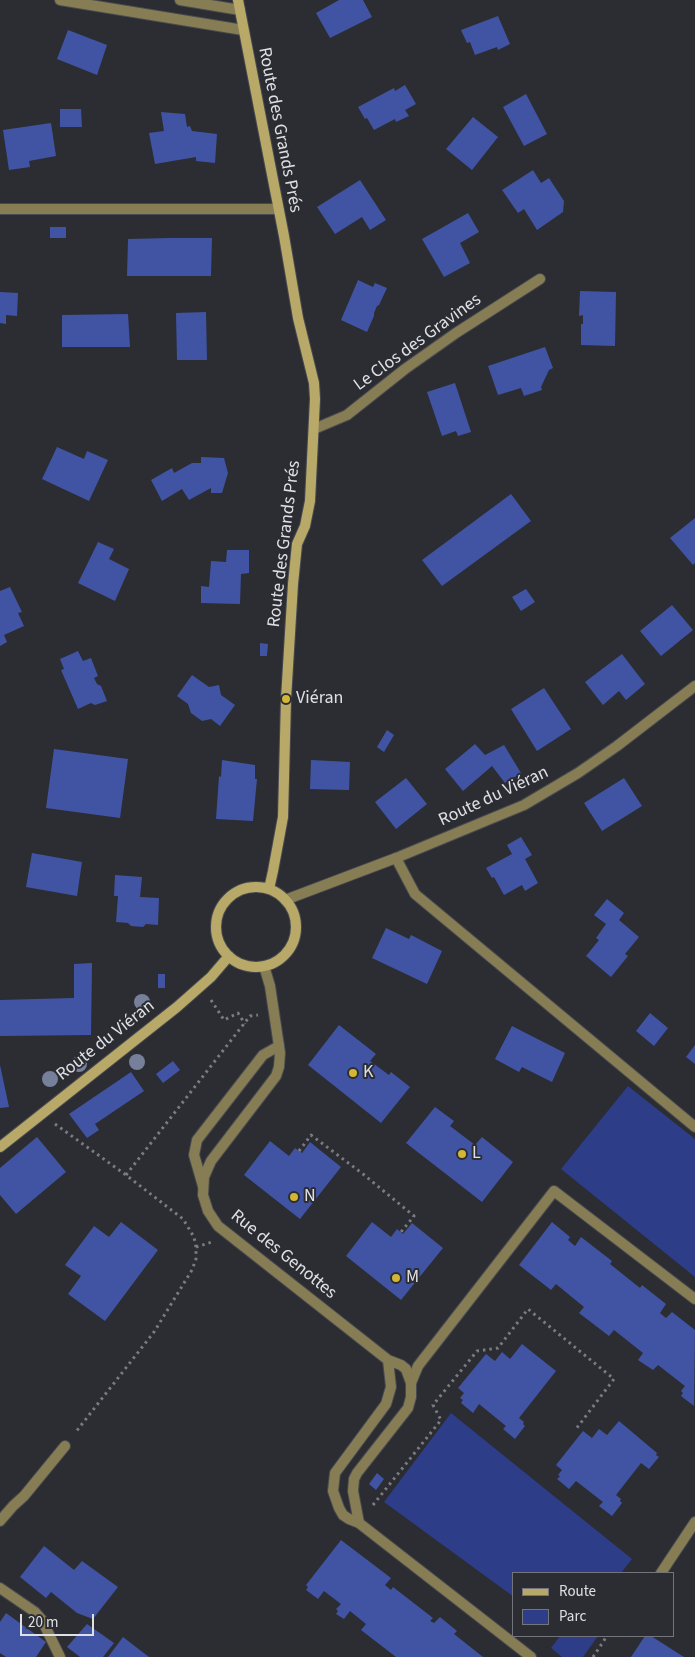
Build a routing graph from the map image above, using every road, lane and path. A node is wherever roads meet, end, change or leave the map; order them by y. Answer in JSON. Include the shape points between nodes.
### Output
{"nodes":[{"id":1,"x":60,"y":0,"type":"edge"},
{"id":2,"x":180,"y":0,"type":"edge"},
{"id":3,"x":238,"y":5,"type":"edge"},
{"id":4,"x":243,"y":30,"type":"junction"},
{"id":5,"x":0,"y":209,"type":"edge"},
{"id":6,"x":278,"y":209,"type":"junction"},
{"id":7,"x":540,"y":279,"type":"dead end"},
{"id":8,"x":314,"y":429,"type":"junction"},
{"id":9,"x":695,"y":686,"type":"edge"},
{"id":10,"x":396,"y":858,"type":"junction"},
{"id":11,"x":268,"y":889,"type":"junction"},
{"id":12,"x":285,"y":900,"type":"junction"},
{"id":13,"x":229,"y":956,"type":"junction"},
{"id":14,"x":264,"y":966,"type":"junction"},
{"id":15,"x":202,"y":985,"type":"junction"},
{"id":16,"x":274,"y":1014,"type":"junction"},
{"id":17,"x":245,"y":1024,"type":"junction"},
{"id":18,"x":279,"y":1046,"type":"junction"},
{"id":19,"x":40,"y":1114,"type":"junction"},
{"id":20,"x":695,"y":1127,"type":"edge"},
{"id":21,"x":0,"y":1147,"type":"edge"},
{"id":22,"x":298,"y":1151,"type":"dead end"},
{"id":23,"x":126,"y":1175,"type":"junction"},
{"id":24,"x":203,"y":1186,"type":"junction"},
{"id":25,"x":401,"y":1232,"type":"dead end"},
{"id":26,"x":695,"y":1299,"type":"edge"},
{"id":27,"x":388,"y":1360,"type":"junction"},
{"id":28,"x":411,"y":1383,"type":"junction"},
{"id":29,"x":576,"y":1430,"type":"dead end"},
{"id":30,"x":65,"y":1446,"type":"joint"},
{"id":31,"x":0,"y":1522,"type":"edge"},
{"id":32,"x":695,"y":1522,"type":"edge"},
{"id":33,"x":359,"y":1523,"type":"junction"},
{"id":34,"x":662,"y":1572,"type":"edge"},
{"id":35,"x":0,"y":1588,"type":"edge"},
{"id":36,"x":606,"y":1637,"type":"edge"},
{"id":37,"x":60,"y":1657,"type":"edge"},
{"id":38,"x":531,"y":1657,"type":"edge"},
{"id":39,"x":593,"y":1657,"type":"edge"}],
"edges":[{"from":1,"to":4,"type":"street"},
{"from":2,"to":3,"type":"street"},
{"from":3,"to":4,"type":"street","name":"Route des Grands Prés"},
{"from":4,"to":6,"type":"street","name":"Route des Grands Prés"},
{"from":5,"to":6,"type":"street"},
{"from":6,"to":8,"type":"street","name":"Route des Grands Prés","via":[[298,318],[314,382]]},
{"from":7,"to":8,"type":"street","name":"Le Clos des Gravines","via":[[456,333],[347,415]]},
{"from":8,"to":11,"type":"street","name":"Route des Grands Prés","via":[[309,514],[297,544],[293,584],[283,818]]},
{"from":9,"to":10,"type":"street","name":"Route du Viéran","via":[[617,746],[559,785],[517,808]]},
{"from":10,"to":12,"type":"street","name":"Route du Viéran"},
{"from":10,"to":20,"type":"street","via":[[416,894],[427,904]]},
{"from":11,"to":12,"type":"street"},
{"from":11,"to":13,"type":"street","via":[[240,890],[224,903],[218,913],[217,935]]},
{"from":12,"to":14,"type":"street","via":[[292,911],[295,935],[284,955]]},
{"from":13,"to":14,"type":"street","via":[[244,965]]},
{"from":13,"to":15,"type":"street","name":"Route du Viéran"},
{"from":14,"to":16,"type":"street","name":"Rue des Genottes"},
{"from":15,"to":17,"type":"path","via":[[224,1020],[238,1013]]},
{"from":15,"to":19,"type":"street","name":"Route du Viéran"},
{"from":16,"to":17,"type":"path","via":[[250,1016]]},
{"from":16,"to":18,"type":"street","name":"Rue des Genottes"},
{"from":17,"to":23,"type":"path"},
{"from":18,"to":24,"type":"street","name":"Rue des Genottes","via":[[280,1062],[276,1076],[211,1161]]},
{"from":18,"to":24,"type":"street","via":[[263,1055],[197,1140],[194,1155]]},
{"from":19,"to":21,"type":"street","name":"Route du Viéran"},
{"from":19,"to":23,"type":"path"},
{"from":22,"to":25,"type":"path","via":[[311,1135],[363,1174],[414,1216]]},
{"from":23,"to":30,"type":"path","via":[[183,1219],[194,1237],[196,1259],[154,1332]]},
{"from":24,"to":27,"type":"street","name":"Rue des Genottes","via":[[208,1211],[218,1226]]},
{"from":26,"to":28,"type":"street","via":[[554,1191],[418,1366]]},
{"from":27,"to":28,"type":"street","name":"Rue des Genottes","via":[[402,1364]]},
{"from":27,"to":33,"type":"street","via":[[391,1387],[386,1404],[339,1466],[333,1481],[339,1508],[349,1519]]},
{"from":28,"to":33,"type":"street","via":[[408,1408],[354,1479]]},
{"from":29,"to":33,"type":"path","via":[[614,1379],[528,1309],[498,1348],[477,1351],[432,1405],[441,1420]]},
{"from":30,"to":31,"type":"street"},
{"from":32,"to":34,"type":"street"},
{"from":33,"to":38,"type":"street"},
{"from":35,"to":37,"type":"street","via":[[42,1620]]},
{"from":36,"to":39,"type":"path"}]}
